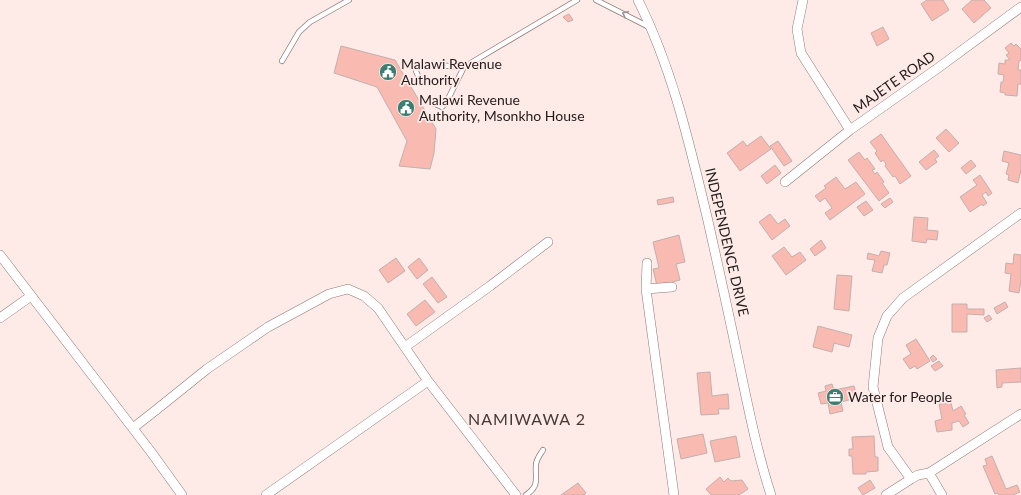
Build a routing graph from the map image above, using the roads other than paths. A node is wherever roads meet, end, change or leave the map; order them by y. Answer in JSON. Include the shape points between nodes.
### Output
{"nodes":[{"id":1,"x":349,"y":0,"type":"edge"},
{"id":2,"x":576,"y":0,"type":"edge"},
{"id":3,"x":596,"y":0,"type":"edge"},
{"id":4,"x":638,"y":0,"type":"edge"},
{"id":5,"x":803,"y":0,"type":"edge"},
{"id":6,"x":1021,"y":7,"type":"edge"},
{"id":7,"x":653,"y":29,"type":"junction"},
{"id":8,"x":282,"y":61,"type":"dead end"},
{"id":9,"x":464,"y":67,"type":"junction"},
{"id":10,"x":420,"y":81,"type":"dead end"},
{"id":11,"x":434,"y":103,"type":"dead end"},
{"id":12,"x":850,"y":130,"type":"junction"},
{"id":13,"x":785,"y":182,"type":"dead end"},
{"id":14,"x":1021,"y":213,"type":"edge"},
{"id":15,"x":548,"y":242,"type":"dead end"},
{"id":16,"x":0,"y":255,"type":"edge"},
{"id":17,"x":646,"y":263,"type":"dead end"},
{"id":18,"x":672,"y":287,"type":"dead end"},
{"id":19,"x":646,"y":289,"type":"junction"},
{"id":20,"x":31,"y":296,"type":"junction"},
{"id":21,"x":0,"y":318,"type":"edge"},
{"id":22,"x":405,"y":347,"type":"junction"},
{"id":23,"x":428,"y":381,"type":"junction"},
{"id":24,"x":1021,"y":414,"type":"edge"},
{"id":25,"x":132,"y":428,"type":"junction"},
{"id":26,"x":543,"y":450,"type":"dead end"},
{"id":27,"x":929,"y":473,"type":"junction"},
{"id":28,"x":911,"y":479,"type":"junction"},
{"id":29,"x":182,"y":495,"type":"edge"},
{"id":30,"x":266,"y":495,"type":"edge"},
{"id":31,"x":516,"y":495,"type":"edge"},
{"id":32,"x":526,"y":495,"type":"edge"},
{"id":33,"x":674,"y":495,"type":"edge"},
{"id":34,"x":771,"y":495,"type":"edge"},
{"id":35,"x":886,"y":495,"type":"edge"},
{"id":36,"x":942,"y":495,"type":"edge"}],
"edges":[{"from":1,"to":8,"type":"lane","via":[[310,22],[299,32]]},
{"from":2,"to":9,"type":"lane"},
{"from":7,"to":3,"type":"lane","one_way":true},
{"from":4,"to":7,"type":"street","name":"INDEPENDENCE DRIVE"},
{"from":5,"to":12,"type":"street","via":[[797,29],[801,53]]},
{"from":6,"to":12,"type":"street","name":"MAJETE ROAD"},
{"from":7,"to":34,"type":"street","name":"INDEPENDENCE DRIVE","via":[[691,149],[753,431]]},
{"from":9,"to":10,"type":"lane","via":[[422,64],[417,66],[416,71]]},
{"from":9,"to":11,"type":"lane","via":[[446,103],[442,107]]},
{"from":12,"to":13,"type":"street","name":"MAJETE ROAD"},
{"from":14,"to":28,"type":"street","via":[[903,298],[887,316],[878,338],[873,388],[888,447]]},
{"from":15,"to":22,"type":"street"},
{"from":16,"to":20,"type":"street"},
{"from":17,"to":19,"type":"street"},
{"from":18,"to":19,"type":"street"},
{"from":19,"to":33,"type":"street"},
{"from":20,"to":21,"type":"street"},
{"from":20,"to":25,"type":"street"},
{"from":22,"to":23,"type":"street"},
{"from":22,"to":25,"type":"street","via":[[378,308],[364,296],[348,289],[329,294],[268,327],[213,365]]},
{"from":23,"to":30,"type":"street"},
{"from":23,"to":31,"type":"street"},
{"from":24,"to":27,"type":"street"},
{"from":25,"to":29,"type":"street"},
{"from":26,"to":32,"type":"lane","via":[[536,463],[537,482],[533,490]]},
{"from":27,"to":28,"type":"street"},
{"from":27,"to":36,"type":"street"},
{"from":28,"to":35,"type":"street"}]}
